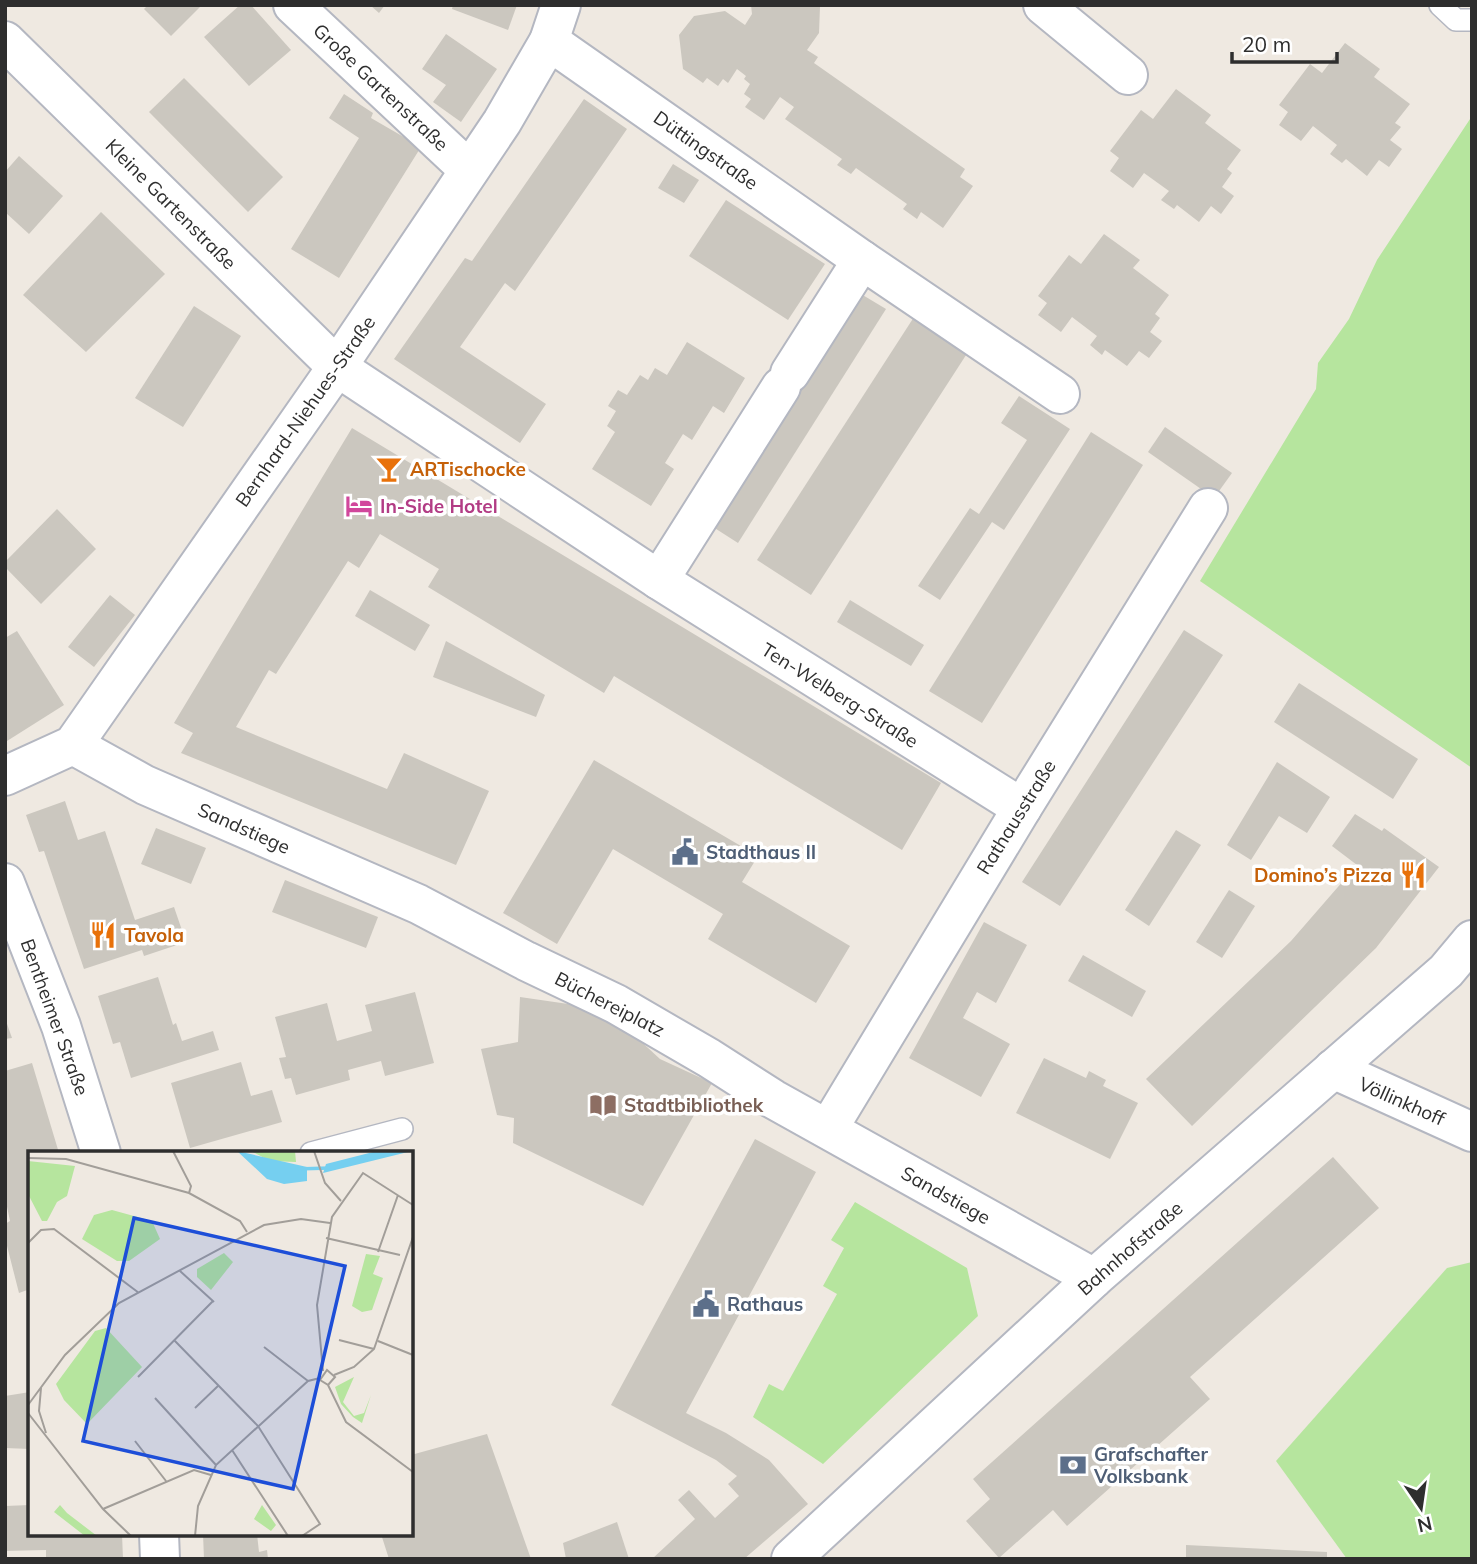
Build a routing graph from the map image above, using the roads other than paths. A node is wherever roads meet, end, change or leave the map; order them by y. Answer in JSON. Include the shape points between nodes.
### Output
{"nodes":[{"id":1,"x":293,"y":5,"type":"edge"},
{"id":2,"x":1043,"y":5,"type":"edge"},
{"id":3,"x":1440,"y":5,"type":"edge"},
{"id":4,"x":1472,"y":20,"type":"edge"},
{"id":5,"x":555,"y":23,"type":"edge"},
{"id":6,"x":5,"y":41,"type":"edge"},
{"id":7,"x":1128,"y":75,"type":"dead end"},
{"id":8,"x":469,"y":170,"type":"junction"},
{"id":9,"x":862,"y":260,"type":"junction"},
{"id":10,"x":337,"y":367,"type":"junction"},
{"id":11,"x":1060,"y":394,"type":"dead end"},
{"id":12,"x":1208,"y":509,"type":"dead end"},
{"id":13,"x":659,"y":580,"type":"junction"},
{"id":14,"x":73,"y":745,"type":"junction"},
{"id":15,"x":5,"y":776,"type":"edge"},
{"id":16,"x":1022,"y":807,"type":"junction"},
{"id":17,"x":5,"y":883,"type":"edge"},
{"id":18,"x":418,"y":904,"type":"joint"},
{"id":19,"x":1472,"y":940,"type":"edge"},
{"id":20,"x":1333,"y":1069,"type":"junction"},
{"id":21,"x":813,"y":1121,"type":"junction"},
{"id":22,"x":402,"y":1129,"type":"dead end"},
{"id":23,"x":1472,"y":1132,"type":"edge"},
{"id":24,"x":100,"y":1151,"type":"edge"},
{"id":25,"x":319,"y":1151,"type":"edge"},
{"id":26,"x":1094,"y":1278,"type":"junction"},
{"id":27,"x":159,"y":1536,"type":"edge"},
{"id":28,"x":160,"y":1559,"type":"edge"},
{"id":29,"x":791,"y":1559,"type":"edge"}],
"edges":[{"from":1,"to":8,"type":"street","name":"Große Gartenstraße"},
{"from":2,"to":7,"type":"street"},
{"from":3,"to":4,"type":"lane","via":[[1456,20]]},
{"from":5,"to":8,"type":"street","name":"Bernhard-Niehues-Straße","via":[[521,93]]},
{"from":5,"to":9,"type":"street","name":"Düttingstraße"},
{"from":6,"to":10,"type":"street","name":"Kleine Gartenstraße"},
{"from":8,"to":10,"type":"street","name":"Bernhard-Niehues-Straße"},
{"from":9,"to":11,"type":"street","name":"Düttingstraße"},
{"from":9,"to":13,"type":"street"},
{"from":10,"to":13,"type":"street","name":"Ten-Welberg-Straße"},
{"from":10,"to":14,"type":"street","name":"Bernhard-Niehues-Straße"},
{"from":12,"to":16,"type":"street","name":"Rathausstraße"},
{"from":13,"to":16,"type":"street","name":"Ten-Welberg-Straße"},
{"from":14,"to":15,"type":"street"},
{"from":14,"to":18,"type":"street","name":"Sandstiege","via":[[145,785]]},
{"from":16,"to":21,"type":"street","name":"Rathausstraße"},
{"from":17,"to":24,"type":"street","name":"Bentheimer Straße","via":[[61,1026]]},
{"from":18,"to":21,"type":"street","name":"Büchereiplatz","via":[[616,1004]]},
{"from":19,"to":20,"type":"street","name":"Bahnhofstraße","via":[[1446,971]]},
{"from":20,"to":23,"type":"street","name":"Völlinkhoff"},
{"from":20,"to":26,"type":"street","name":"Bahnhofstraße"},
{"from":21,"to":26,"type":"street","name":"Sandstiege"},
{"from":22,"to":25,"type":"lane"},
{"from":26,"to":29,"type":"street","name":"Bahnhofstraße"},
{"from":27,"to":28,"type":"street"}]}
